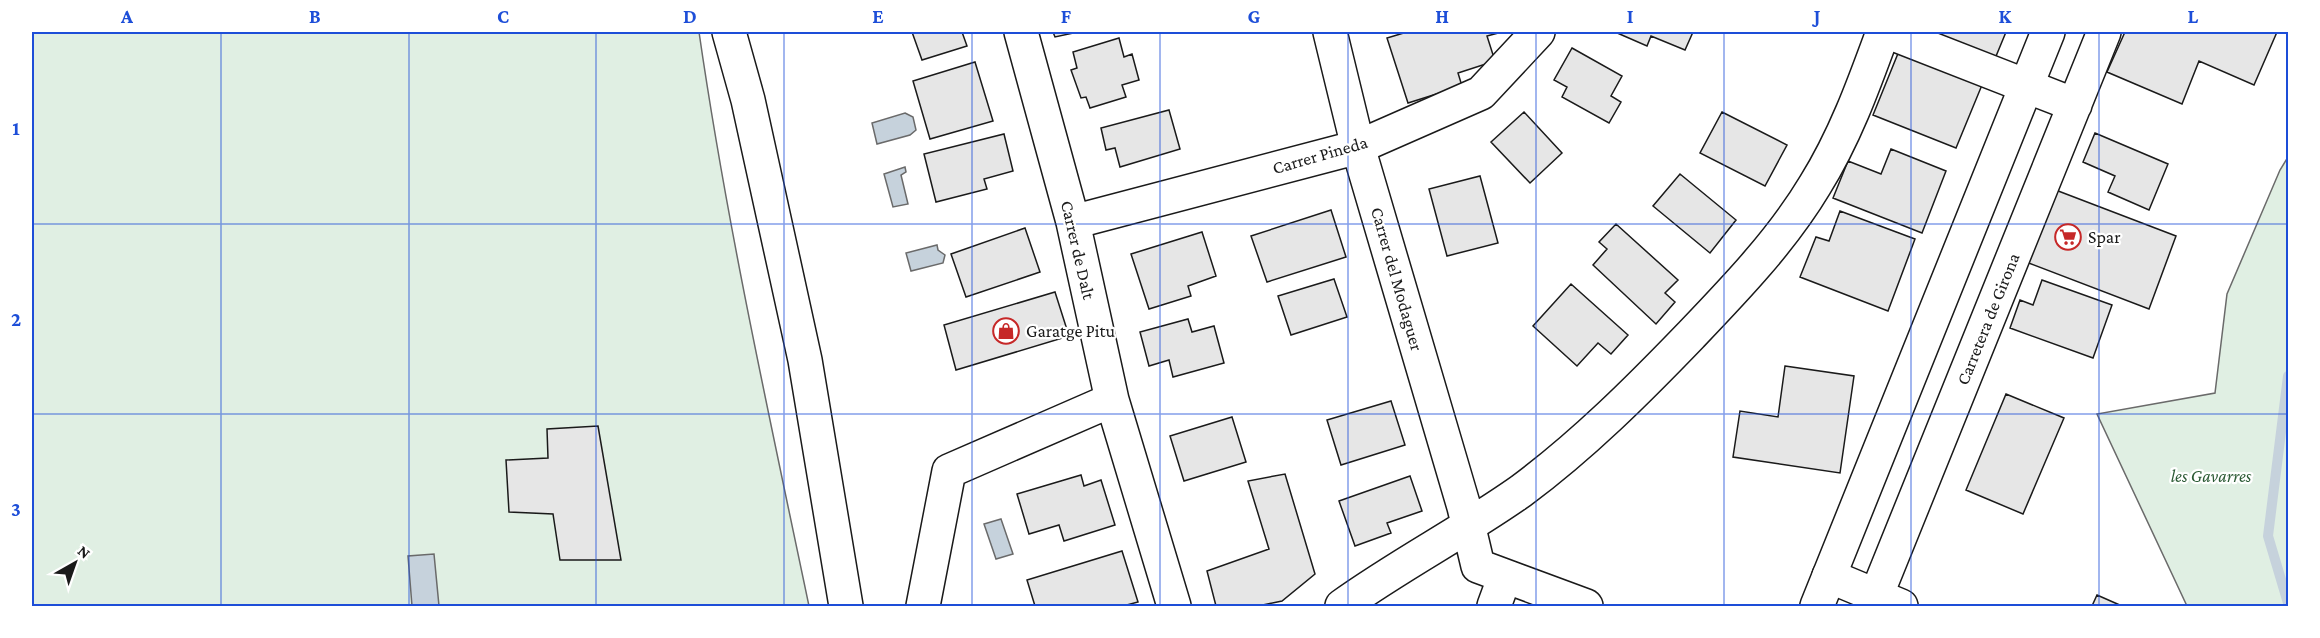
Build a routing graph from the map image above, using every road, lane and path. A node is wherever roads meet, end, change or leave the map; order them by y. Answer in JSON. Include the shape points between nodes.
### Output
{"nodes":[{"id":1,"x":729,"y":32,"type":"edge"},
{"id":2,"x":1021,"y":32,"type":"edge"},
{"id":3,"x":1330,"y":32,"type":"edge"},
{"id":4,"x":1538,"y":32,"type":"edge"},
{"id":5,"x":1883,"y":32,"type":"edge"},
{"id":6,"x":1888,"y":32,"type":"edge"},
{"id":7,"x":2048,"y":32,"type":"edge"},
{"id":8,"x":2104,"y":32,"type":"edge"},
{"id":9,"x":2026,"y":86,"type":"junction"},
{"id":10,"x":2074,"y":105,"type":"junction"},
{"id":11,"x":1358,"y":147,"type":"junction"},
{"id":12,"x":1073,"y":222,"type":"junction"},
{"id":13,"x":1112,"y":400,"type":"junction"},
{"id":14,"x":1468,"y":526,"type":"junction"},
{"id":15,"x":1505,"y":576,"type":"junction"},
{"id":16,"x":1829,"y":576,"type":"junction"},
{"id":17,"x":1883,"y":603,"type":"edge"},
{"id":18,"x":846,"y":606,"type":"edge"},
{"id":19,"x":923,"y":606,"type":"edge"},
{"id":20,"x":1174,"y":606,"type":"edge"},
{"id":21,"x":1342,"y":606,"type":"edge"},
{"id":22,"x":1494,"y":606,"type":"edge"},
{"id":23,"x":1586,"y":606,"type":"edge"},
{"id":24,"x":1817,"y":606,"type":"edge"}],
"edges":[{"from":1,"to":18,"type":"street","via":[[806,360]]},
{"from":2,"to":12,"type":"street","name":"Carrer de Dalt"},
{"from":3,"to":11,"type":"street","name":"Carrer del Modaguer"},
{"from":4,"to":11,"type":"street","name":"Carrer Pineda","via":[[1481,93]]},
{"from":5,"to":14,"type":"street","via":[[1854,111],[1815,185],[1756,265],[1623,406],[1522,490]]},
{"from":6,"to":9,"type":"street"},
{"from":7,"to":9,"type":"street"},
{"from":8,"to":10,"type":"street","name":"Carretera de Girona"},
{"from":9,"to":10,"type":"street"},
{"from":9,"to":16,"type":"street"},
{"from":10,"to":17,"type":"street","name":"Carretera de Girona"},
{"from":11,"to":12,"type":"street","name":"Carrer Pineda"},
{"from":11,"to":14,"type":"street","name":"Carrer del Modaguer"},
{"from":12,"to":13,"type":"street","name":"Carrer de Dalt"},
{"from":13,"to":19,"type":"street","via":[[949,471]]},
{"from":13,"to":20,"type":"street","name":"Carrer de Dalt"},
{"from":14,"to":15,"type":"street","name":"Carrer del Modaguer","via":[[1478,566]]},
{"from":14,"to":21,"type":"street"},
{"from":15,"to":22,"type":"street"},
{"from":15,"to":23,"type":"street"},
{"from":16,"to":17,"type":"street"},
{"from":16,"to":24,"type":"street"}]}
